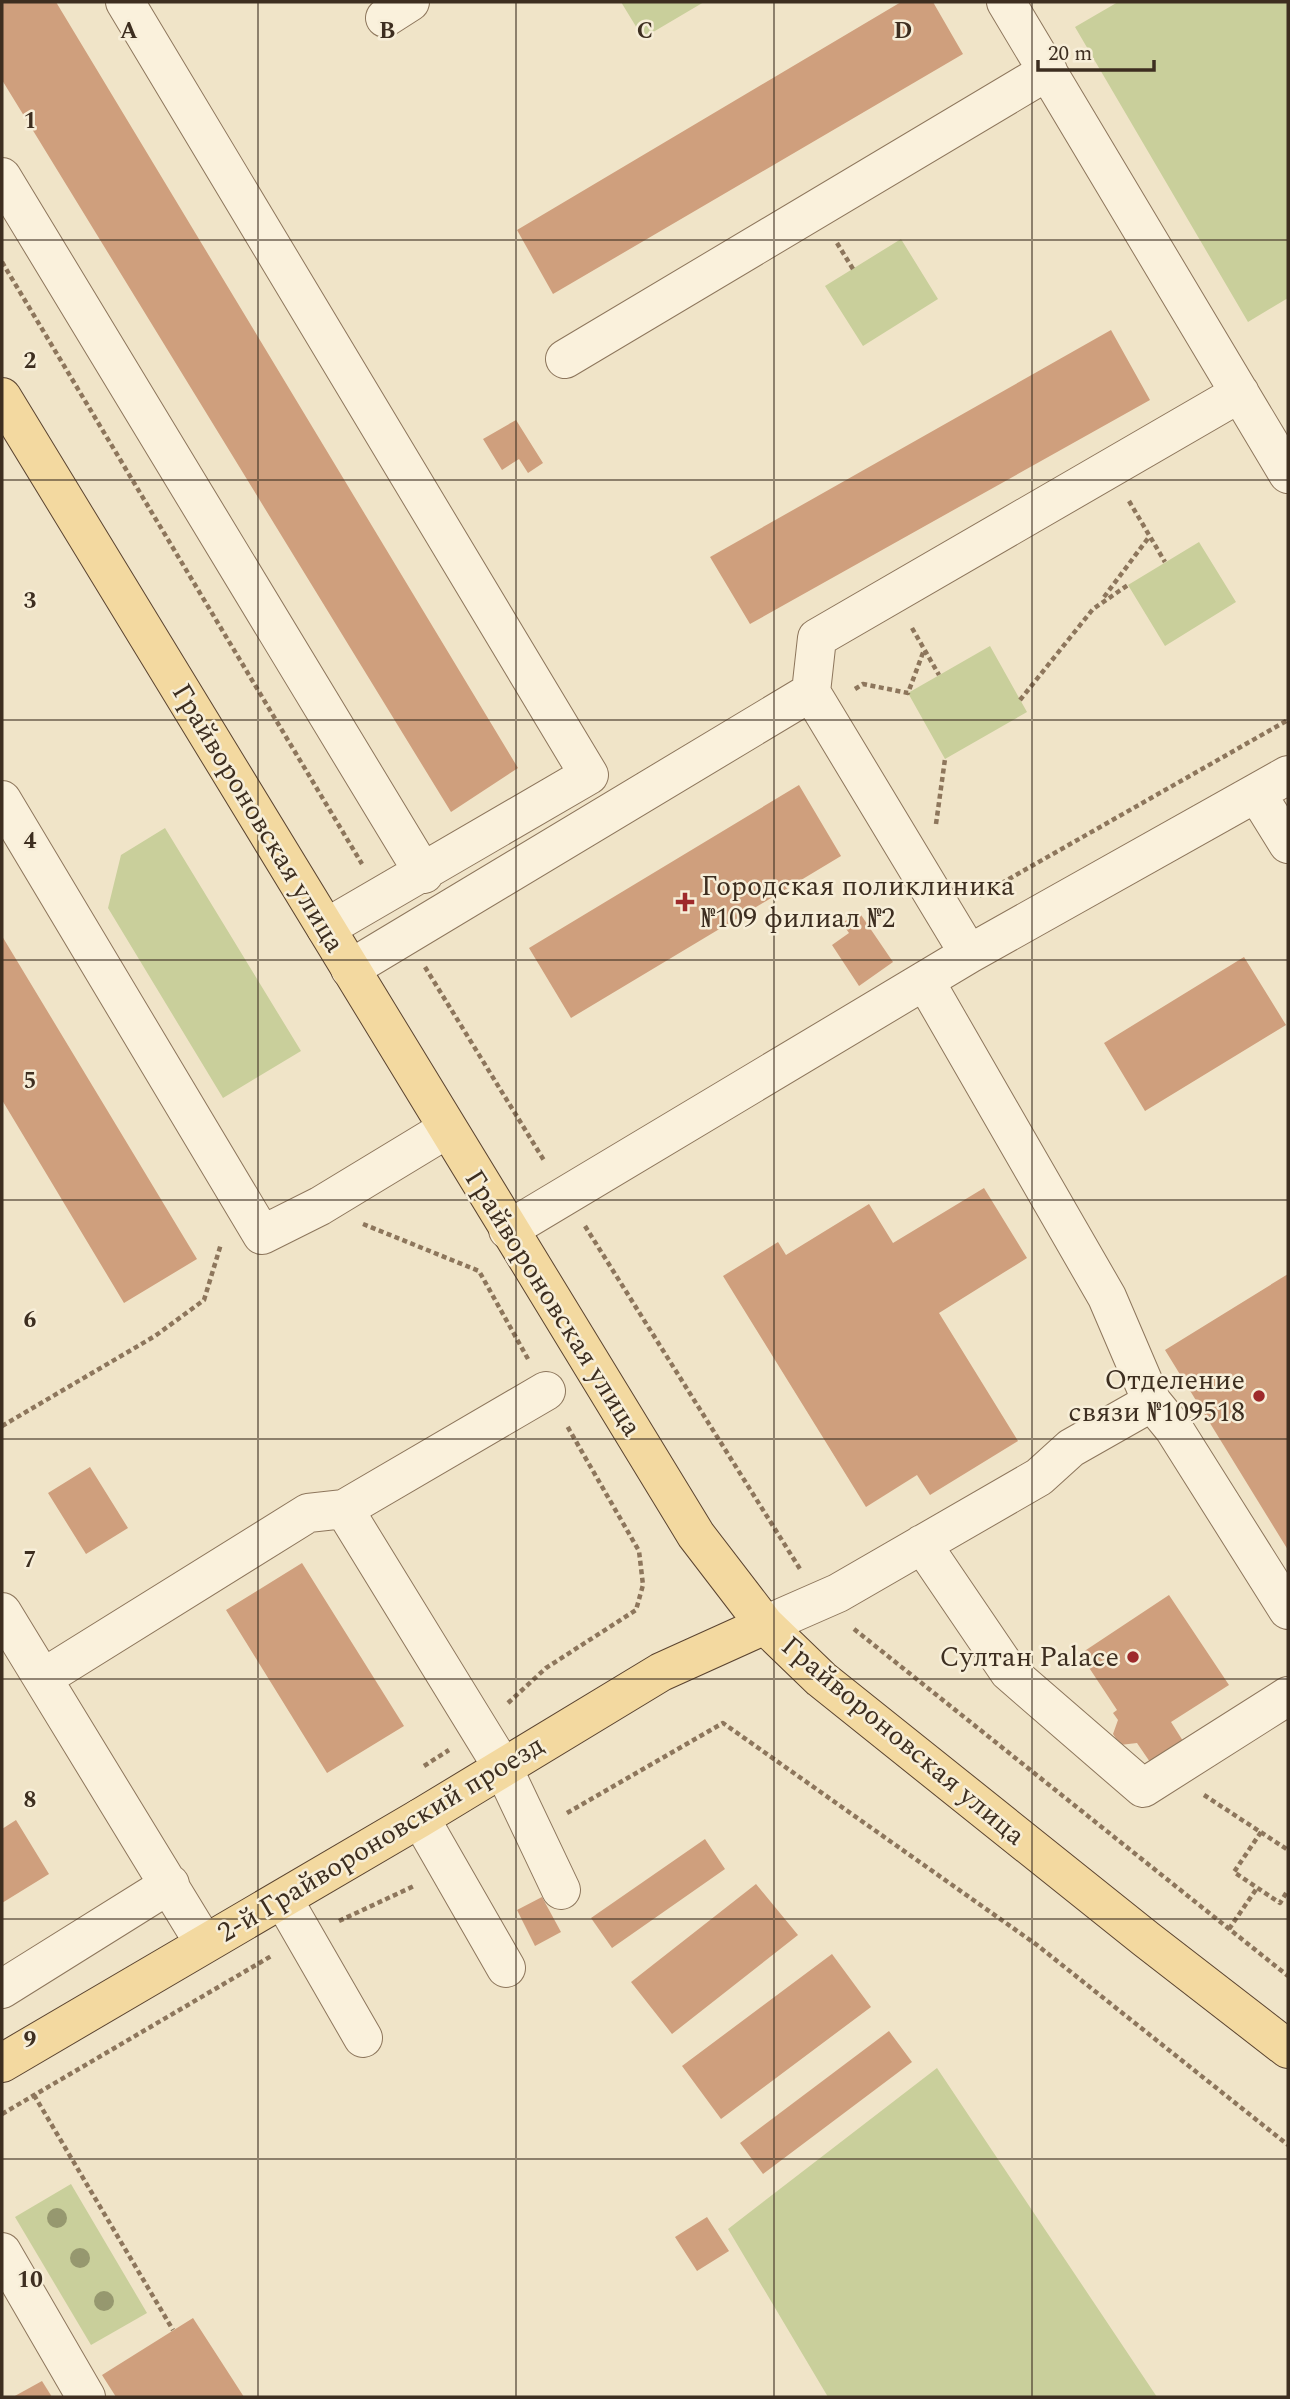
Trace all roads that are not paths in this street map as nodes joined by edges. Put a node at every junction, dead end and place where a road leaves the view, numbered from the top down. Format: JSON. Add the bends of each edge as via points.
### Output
{"nodes":[{"id":1,"x":125,"y":2,"type":"edge"},
{"id":2,"x":1006,"y":2,"type":"edge"},
{"id":3,"x":1048,"y":71,"type":"junction"},
{"id":4,"x":2,"y":177,"type":"edge"},
{"id":5,"x":565,"y":359,"type":"dead end"},
{"id":6,"x":1240,"y":393,"type":"junction"},
{"id":7,"x":2,"y":397,"type":"edge"},
{"id":8,"x":1288,"y":474,"type":"edge"},
{"id":9,"x":816,"y":700,"type":"junction"},
{"id":10,"x":1273,"y":784,"type":"edge"},
{"id":11,"x":2,"y":800,"type":"edge"},
{"id":12,"x":1288,"y":844,"type":"edge"},
{"id":13,"x":424,"y":874,"type":"junction"},
{"id":14,"x":326,"y":928,"type":"junction"},
{"id":15,"x":969,"y":954,"type":"junction"},
{"id":16,"x":350,"y":970,"type":"junction"},
{"id":17,"x":925,"y":981,"type":"junction"},
{"id":18,"x":447,"y":1129,"type":"junction"},
{"id":19,"x":508,"y":1230,"type":"junction"},
{"id":20,"x":546,"y":1391,"type":"road end"},
{"id":21,"x":1153,"y":1402,"type":"junction"},
{"id":22,"x":344,"y":1509,"type":"junction"},
{"id":23,"x":922,"y":1544,"type":"junction"},
{"id":24,"x":1288,"y":1610,"type":"edge"},
{"id":25,"x":2,"y":1612,"type":"edge"},
{"id":26,"x":765,"y":1625,"type":"junction"},
{"id":27,"x":43,"y":1678,"type":"junction"},
{"id":28,"x":1288,"y":1696,"type":"edge"},
{"id":29,"x":503,"y":1768,"type":"junction"},
{"id":30,"x":420,"y":1818,"type":"junction"},
{"id":31,"x":170,"y":1884,"type":"junction"},
{"id":32,"x":561,"y":1890,"type":"dead end"},
{"id":33,"x":283,"y":1899,"type":"junction"},
{"id":34,"x":204,"y":1943,"type":"junction"},
{"id":35,"x":506,"y":1968,"type":"dead end"},
{"id":36,"x":2,"y":1989,"type":"edge"},
{"id":37,"x":363,"y":2038,"type":"dead end"},
{"id":38,"x":1288,"y":2049,"type":"edge"},
{"id":39,"x":2,"y":2063,"type":"edge"},
{"id":40,"x":2,"y":2252,"type":"edge"},
{"id":41,"x":86,"y":2397,"type":"edge"}],
"edges":[{"from":1,"to":13,"type":"street","via":[[589,775]]},
{"from":2,"to":3,"type":"street"},
{"from":3,"to":5,"type":"street"},
{"from":3,"to":6,"type":"street"},
{"from":4,"to":13,"type":"street"},
{"from":6,"to":8,"type":"street"},
{"from":6,"to":9,"type":"street","via":[[817,638]]},
{"from":7,"to":14,"type":"main road","name":"Грайвороновская улица"},
{"from":9,"to":15,"type":"street"},
{"from":9,"to":16,"type":"street"},
{"from":10,"to":12,"type":"street"},
{"from":10,"to":15,"type":"street"},
{"from":11,"to":18,"type":"street","via":[[262,1235],[320,1206]]},
{"from":13,"to":14,"type":"street"},
{"from":14,"to":16,"type":"main road","name":"Грайвороновская улица"},
{"from":15,"to":17,"type":"street"},
{"from":16,"to":18,"type":"main road","name":"Грайвороновская улица"},
{"from":17,"to":19,"type":"street"},
{"from":17,"to":21,"type":"street","via":[[1107,1297]]},
{"from":18,"to":19,"type":"main road","name":"Грайвороновская улица"},
{"from":19,"to":26,"type":"main road","name":"Грайвороновская улица","via":[[696,1535]]},
{"from":20,"to":22,"type":"street"},
{"from":21,"to":23,"type":"street","via":[[1071,1448],[1039,1476]]},
{"from":21,"to":24,"type":"street"},
{"from":22,"to":27,"type":"street","via":[[308,1513]]},
{"from":22,"to":29,"type":"street"},
{"from":23,"to":26,"type":"street","via":[[838,1593]]},
{"from":23,"to":28,"type":"street","via":[[1009,1672],[1143,1788]]},
{"from":25,"to":27,"type":"street"},
{"from":26,"to":29,"type":"main road","name":"2-й Грайвороновский проезд","via":[[661,1672]]},
{"from":26,"to":38,"type":"main road","name":"Грайвороновская улица","via":[[830,1686]]},
{"from":27,"to":31,"type":"street"},
{"from":29,"to":30,"type":"main road","name":"2-й Грайвороновский проезд"},
{"from":29,"to":32,"type":"street"},
{"from":30,"to":33,"type":"main road","name":"2-й Грайвороновский проезд"},
{"from":30,"to":35,"type":"street"},
{"from":31,"to":34,"type":"street"},
{"from":31,"to":36,"type":"street"},
{"from":33,"to":34,"type":"main road","name":"2-й Грайвороновский проезд"},
{"from":33,"to":37,"type":"street"},
{"from":34,"to":39,"type":"main road","name":"2-й Грайвороновский проезд"},
{"from":40,"to":41,"type":"street"}]}
